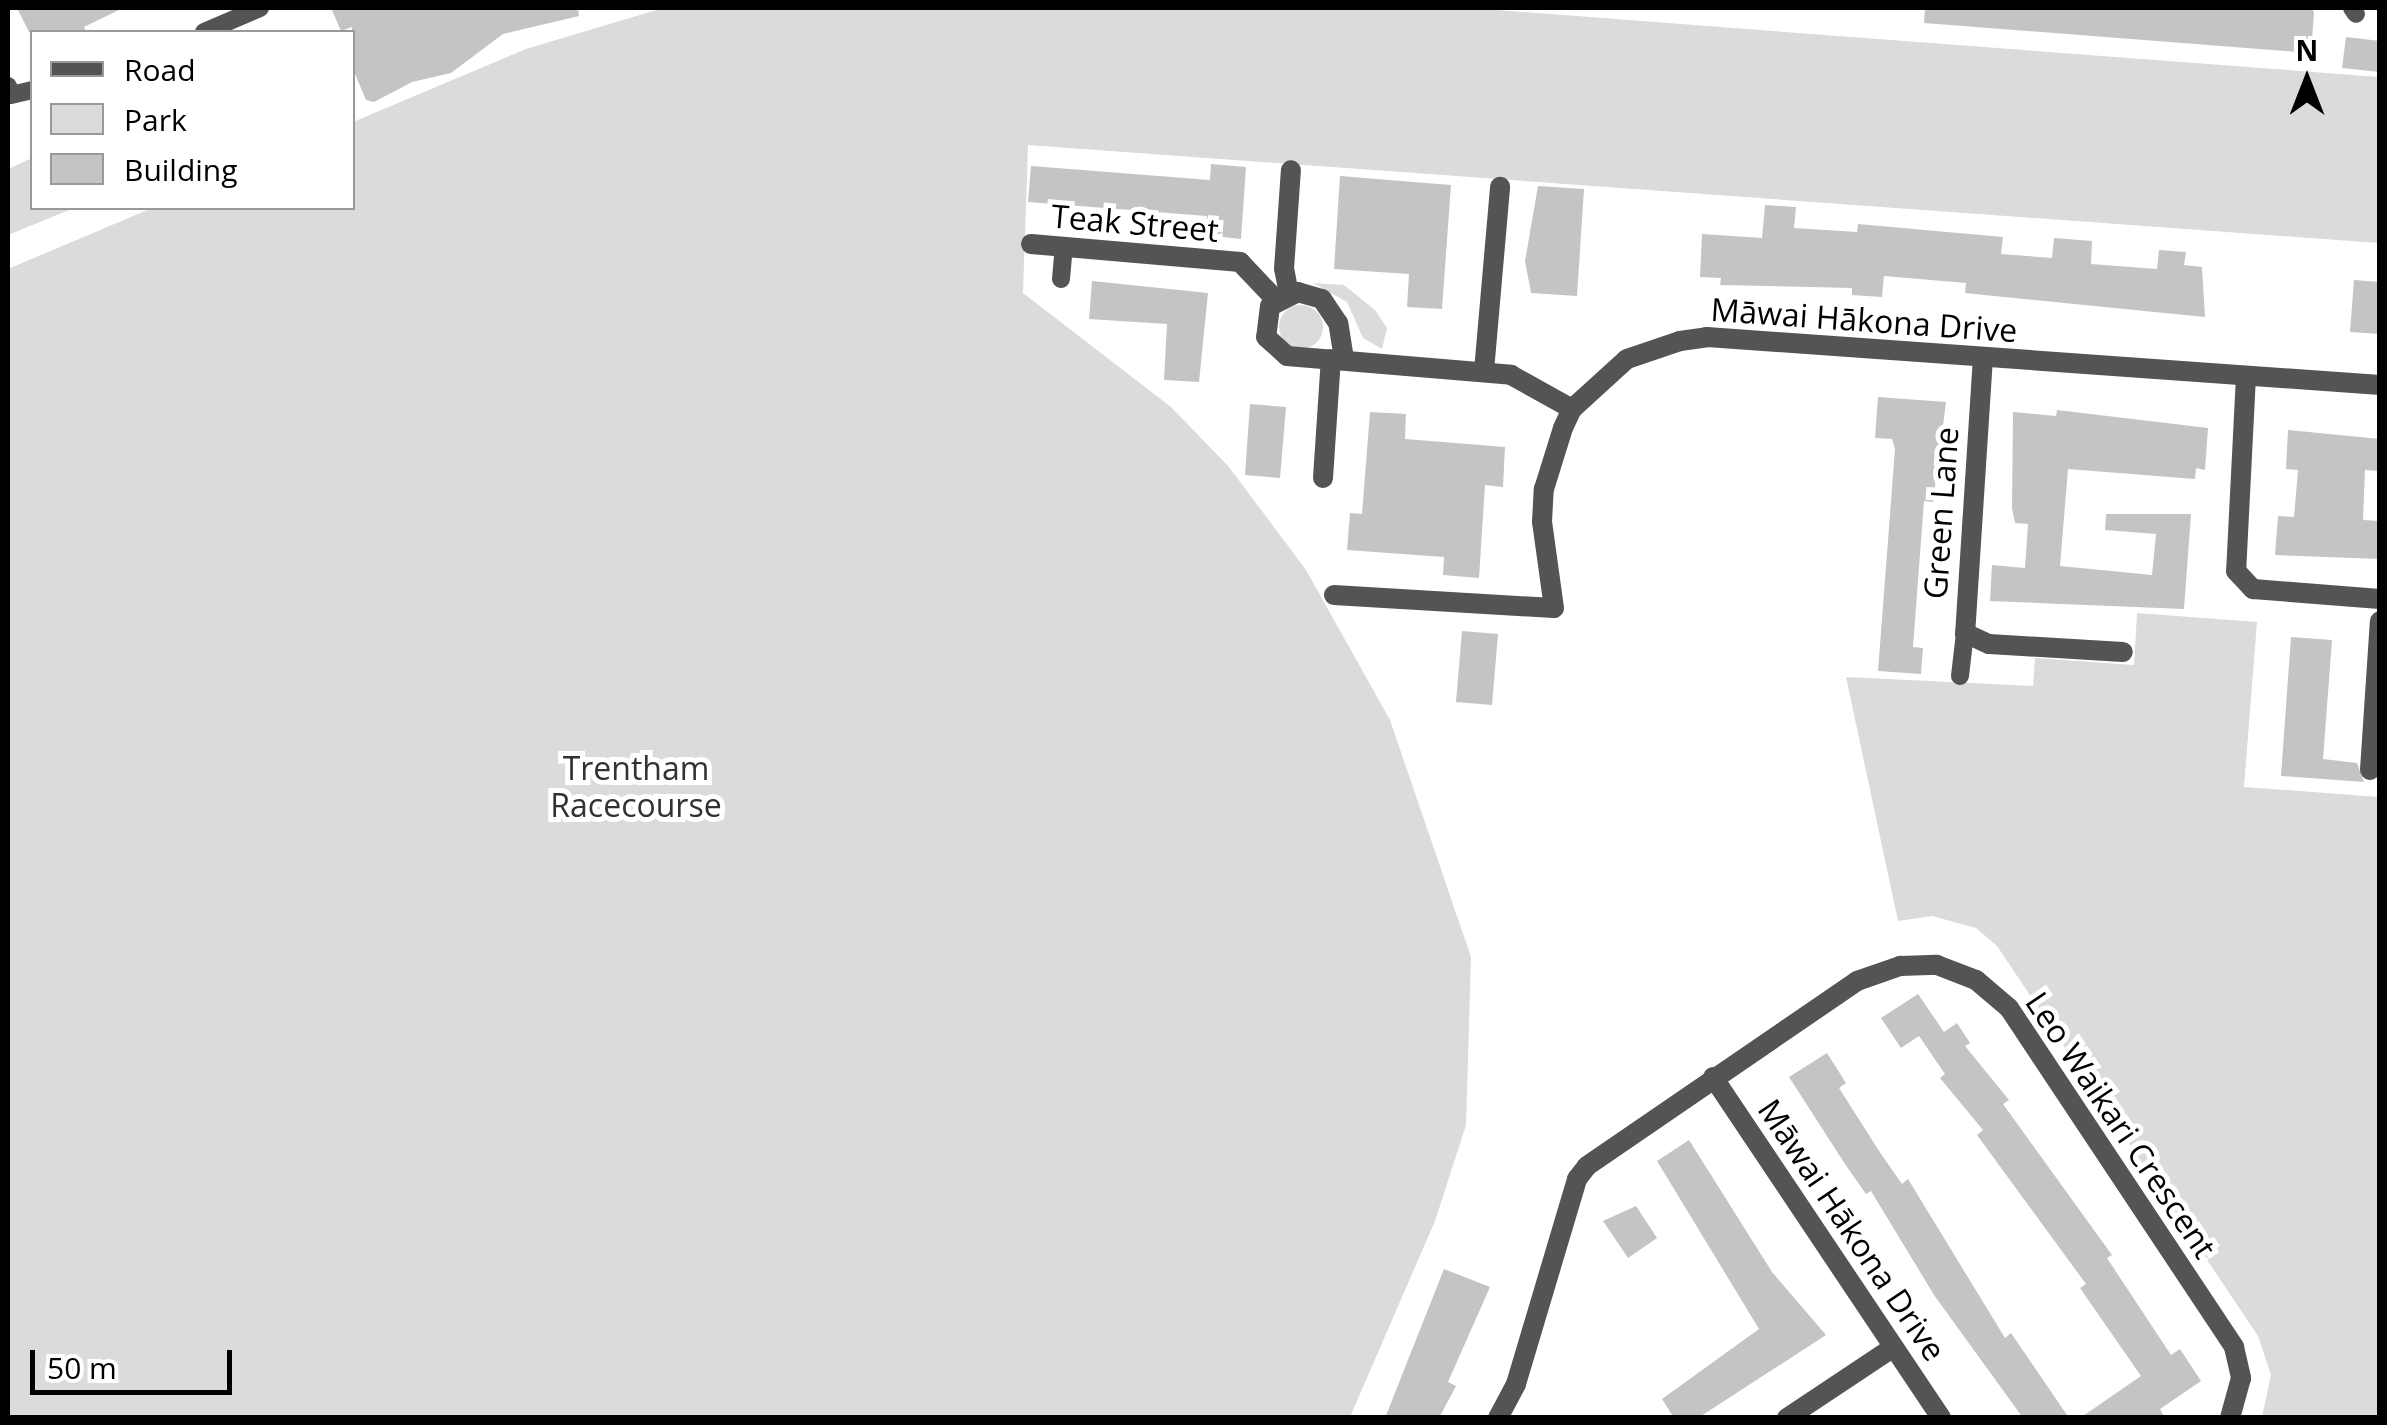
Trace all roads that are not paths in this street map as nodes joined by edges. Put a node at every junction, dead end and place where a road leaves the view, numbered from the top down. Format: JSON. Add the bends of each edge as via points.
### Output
{"nodes":[{"id":1,"x":260,"y":8,"type":"edge"},
{"id":2,"x":209,"y":30,"type":"edge"},
{"id":3,"x":1291,"y":170,"type":"dead end"},
{"id":4,"x":1500,"y":187,"type":"dead end"},
{"id":5,"x":1031,"y":244,"type":"dead end"},
{"id":6,"x":1064,"y":247,"type":"junction"},
{"id":7,"x":1061,"y":279,"type":"dead end"},
{"id":8,"x":1283,"y":297,"type":"junction"},
{"id":9,"x":1984,"y":356,"type":"junction"},
{"id":10,"x":1337,"y":359,"type":"junction"},
{"id":11,"x":1484,"y":370,"type":"junction"},
{"id":12,"x":2246,"y":376,"type":"junction"},
{"id":13,"x":2380,"y":385,"type":"edge"},
{"id":14,"x":1572,"y":410,"type":"junction"},
{"id":15,"x":1323,"y":478,"type":"dead end"},
{"id":16,"x":1334,"y":595,"type":"dead end"},
{"id":17,"x":2380,"y":599,"type":"edge"},
{"id":18,"x":2380,"y":620,"type":"edge"},
{"id":19,"x":1965,"y":633,"type":"junction"},
{"id":20,"x":2123,"y":652,"type":"dead end"},
{"id":21,"x":1960,"y":676,"type":"dead end"},
{"id":22,"x":2370,"y":770,"type":"dead end"},
{"id":23,"x":1713,"y":1077,"type":"junction"},
{"id":24,"x":1894,"y":1346,"type":"junction"},
{"id":25,"x":1498,"y":1418,"type":"edge"},
{"id":26,"x":1788,"y":1418,"type":"edge"},
{"id":27,"x":1942,"y":1418,"type":"edge"},
{"id":28,"x":2230,"y":1418,"type":"edge"}],
"edges":[{"from":1,"to":2,"type":"lane"},
{"from":3,"to":8,"type":"street"},
{"from":4,"to":11,"type":"street"},
{"from":5,"to":6,"type":"street","name":"Teak Street"},
{"from":6,"to":7,"type":"lane"},
{"from":6,"to":8,"type":"street","name":"Teak Street","via":[[1240,262]]},
{"from":8,"to":10,"type":"street","name":"Teak Street","via":[[1310,294],[1333,312]]},
{"from":8,"to":10,"type":"street","via":[[1264,321],[1271,344],[1287,356]]},
{"from":9,"to":12,"type":"street","name":"Māwai Hākona Drive"},
{"from":9,"to":14,"type":"street","name":"Māwai Hākona Drive","via":[[1707,337],[1627,359]]},
{"from":9,"to":19,"type":"street","name":"Green Lane"},
{"from":10,"to":11,"type":"street"},
{"from":10,"to":15,"type":"street","name":"Teak Street"},
{"from":11,"to":14,"type":"street","via":[[1511,375]]},
{"from":12,"to":13,"type":"street","name":"Māwai Hākona Drive"},
{"from":12,"to":17,"type":"street","via":[[2236,571],[2254,590]]},
{"from":14,"to":16,"type":"street","name":"Māwai Hākona Drive","via":[[1544,488],[1554,608]]},
{"from":18,"to":22,"type":"street"},
{"from":19,"to":20,"type":"street","name":"Green Lane","via":[[1989,644]]},
{"from":19,"to":21,"type":"lane"},
{"from":23,"to":24,"type":"street","name":"Māwai Hākona Drive"},
{"from":23,"to":25,"type":"street","name":"Leo Waikari Crescent","via":[[1606,1148],[1577,1179],[1552,1281]]},
{"from":23,"to":28,"type":"street","name":"Leo Waikari Crescent","via":[[1857,981],[1900,966],[1937,966],[1976,980],[2010,1008],[2234,1346],[2241,1378]]},
{"from":24,"to":26,"type":"street"},
{"from":24,"to":27,"type":"street","name":"Māwai Hākona Drive"}]}
